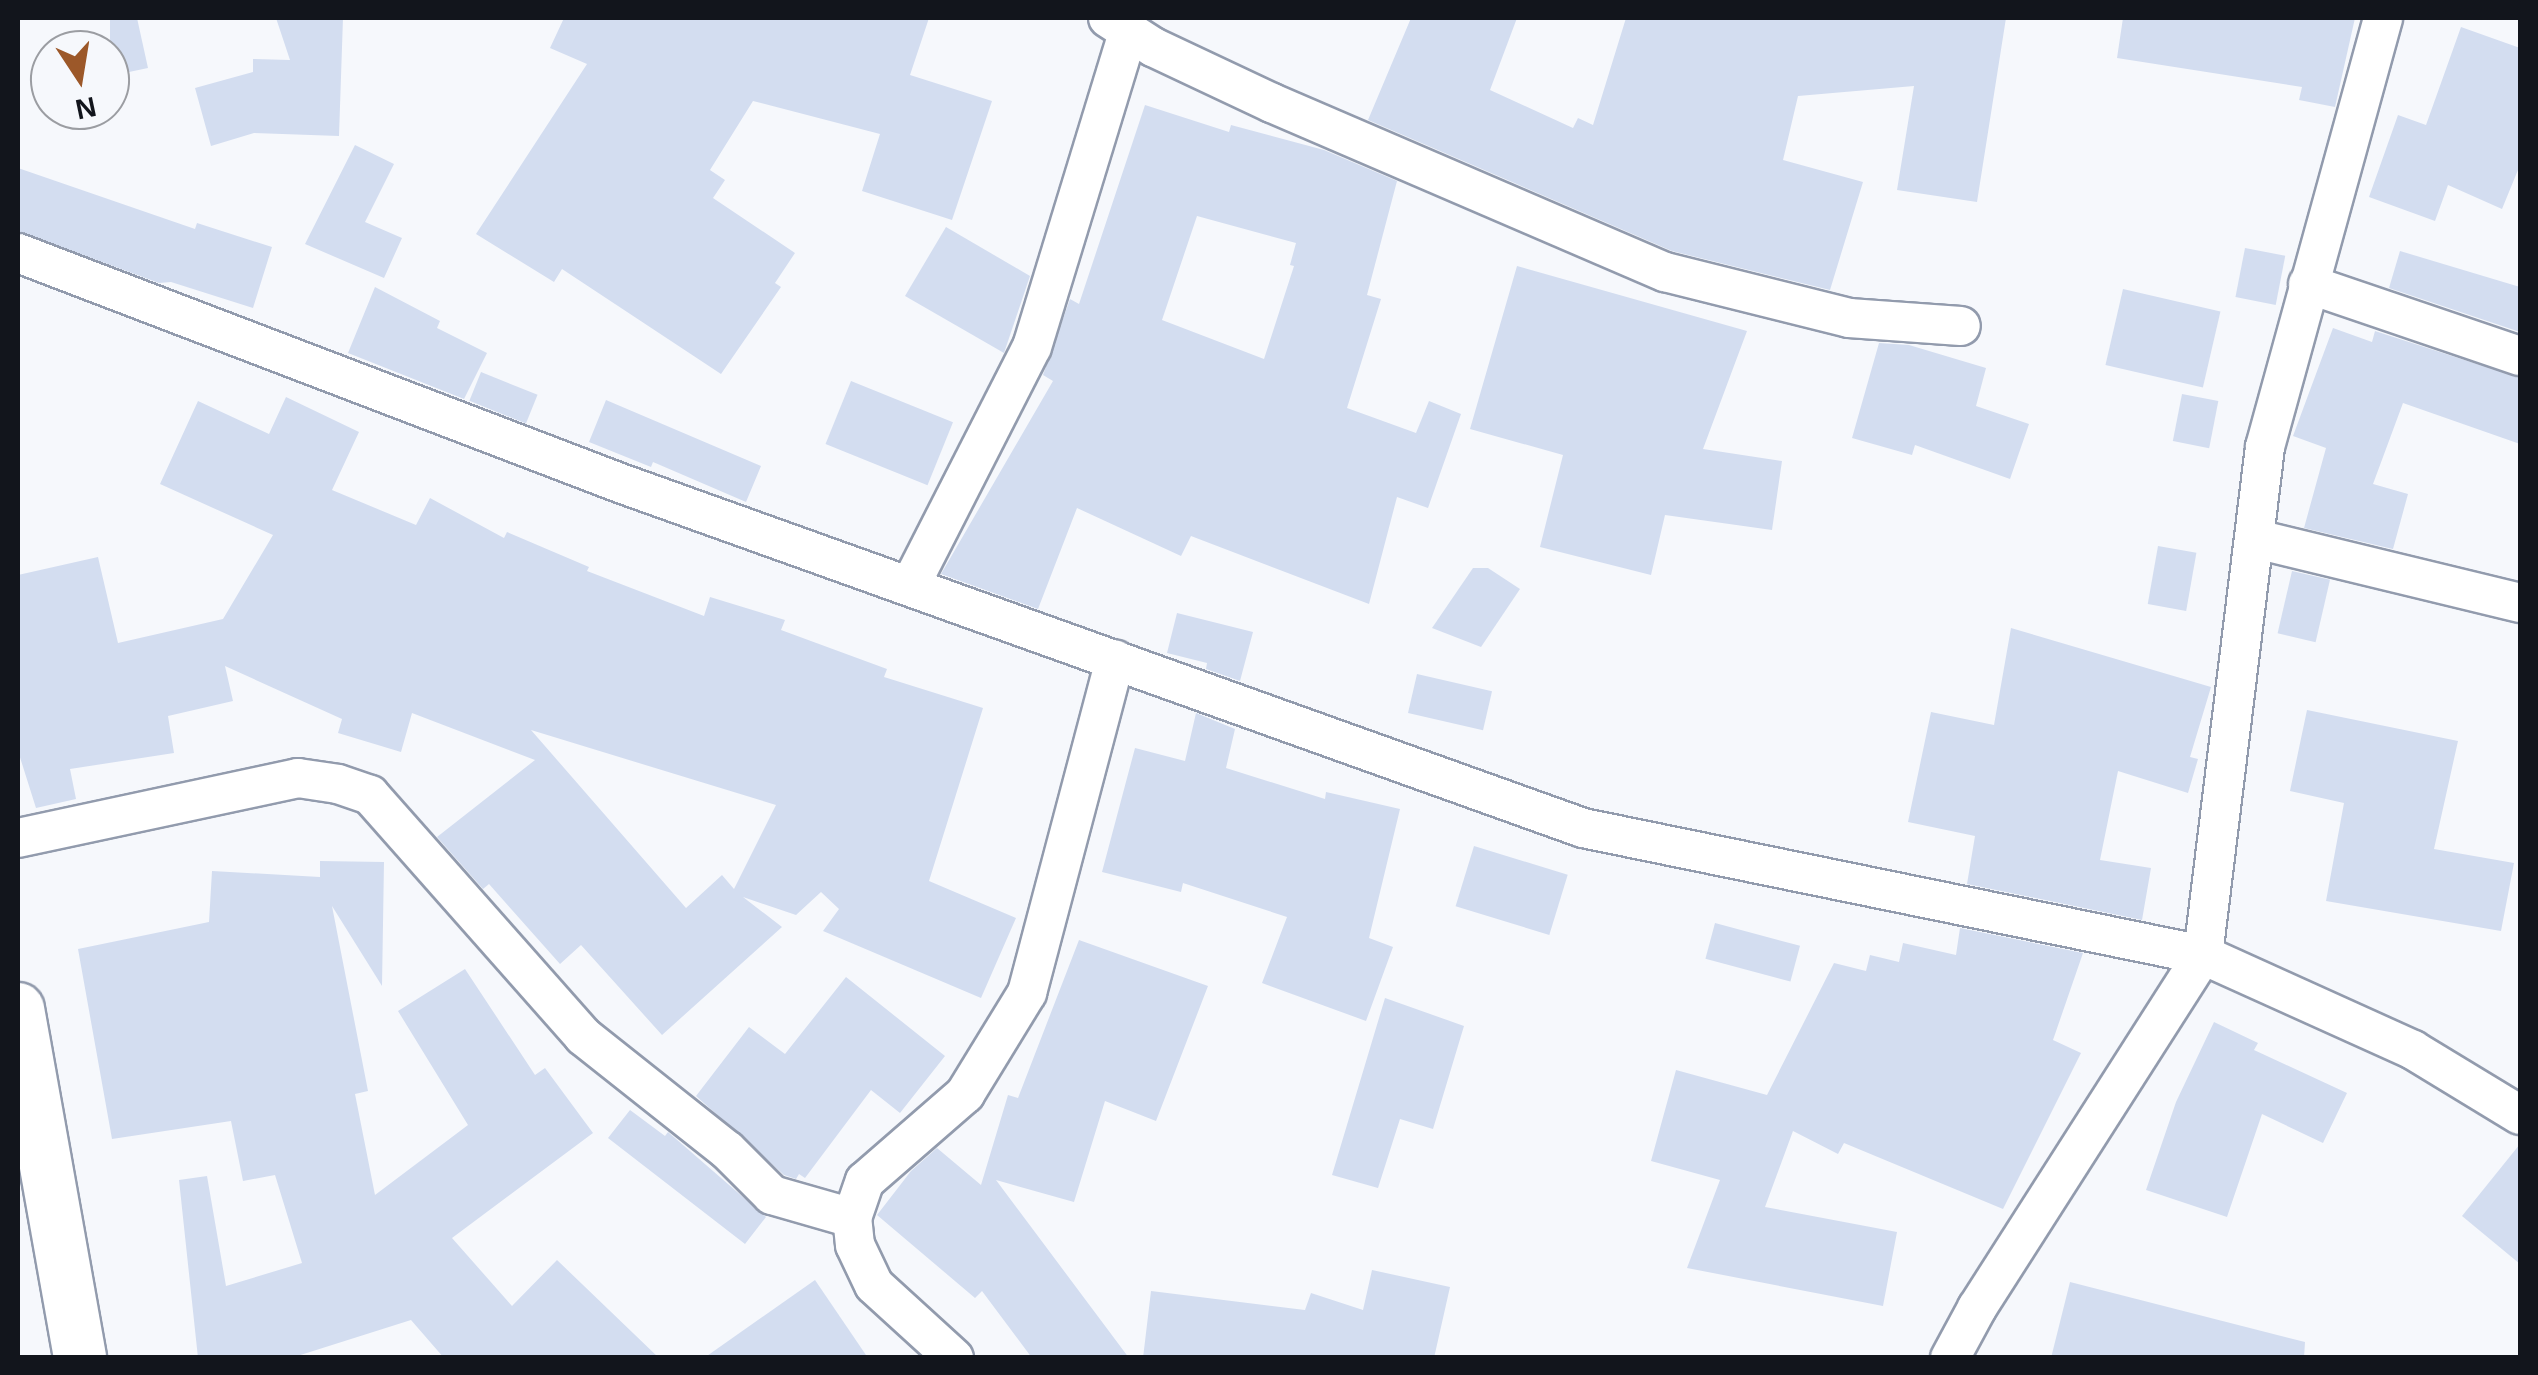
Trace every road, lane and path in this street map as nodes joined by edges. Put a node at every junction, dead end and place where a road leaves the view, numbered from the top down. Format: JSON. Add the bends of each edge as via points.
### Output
{"nodes":[{"id":1,"x":2382,"y":18,"type":"edge"},
{"id":2,"x":1118,"y":25,"type":"edge"},
{"id":3,"x":18,"y":252,"type":"edge"},
{"id":4,"x":2308,"y":284,"type":"junction"},
{"id":5,"x":1961,"y":326,"type":"dead end"},
{"id":6,"x":2520,"y":356,"type":"edge"},
{"id":7,"x":2256,"y":540,"type":"junction"},
{"id":8,"x":910,"y":586,"type":"junction"},
{"id":9,"x":2520,"y":604,"type":"edge"},
{"id":10,"x":1115,"y":659,"type":"junction"},
{"id":11,"x":18,"y":838,"type":"edge"},
{"id":12,"x":2203,"y":955,"type":"junction"},
{"id":13,"x":18,"y":1008,"type":"edge"},
{"id":14,"x":2520,"y":1115,"type":"edge"},
{"id":15,"x":865,"y":1181,"type":"junction"},
{"id":16,"x":772,"y":1194,"type":"junction"},
{"id":17,"x":852,"y":1218,"type":"junction"},
{"id":18,"x":80,"y":1358,"type":"edge"},
{"id":19,"x":954,"y":1358,"type":"edge"},
{"id":20,"x":1950,"y":1358,"type":"edge"}],
"edges":[{"from":1,"to":4,"type":"street"},
{"from":2,"to":5,"type":"street","via":[[1272,102],[1665,272],[1849,318]]},
{"from":2,"to":8,"type":"street","via":[[1032,347]]},
{"from":3,"to":8,"type":"street","via":[[620,483]]},
{"from":4,"to":6,"type":"street"},
{"from":4,"to":7,"type":"street","via":[[2264,446]]},
{"from":7,"to":9,"type":"street"},
{"from":7,"to":12,"type":"street"},
{"from":8,"to":10,"type":"street"},
{"from":10,"to":12,"type":"street","via":[[1583,828]]},
{"from":10,"to":15,"type":"street","via":[[1027,994],[964,1094]]},
{"from":11,"to":16,"type":"street","via":[[298,778],[370,795],[583,1036]]},
{"from":12,"to":14,"type":"street","via":[[2413,1050]]},
{"from":12,"to":20,"type":"street"},
{"from":13,"to":18,"type":"street"},
{"from":15,"to":16,"type":"street"},
{"from":15,"to":17,"type":"street"},
{"from":16,"to":17,"type":"street"},
{"from":17,"to":19,"type":"street","via":[[855,1245],[874,1285]]}]}
